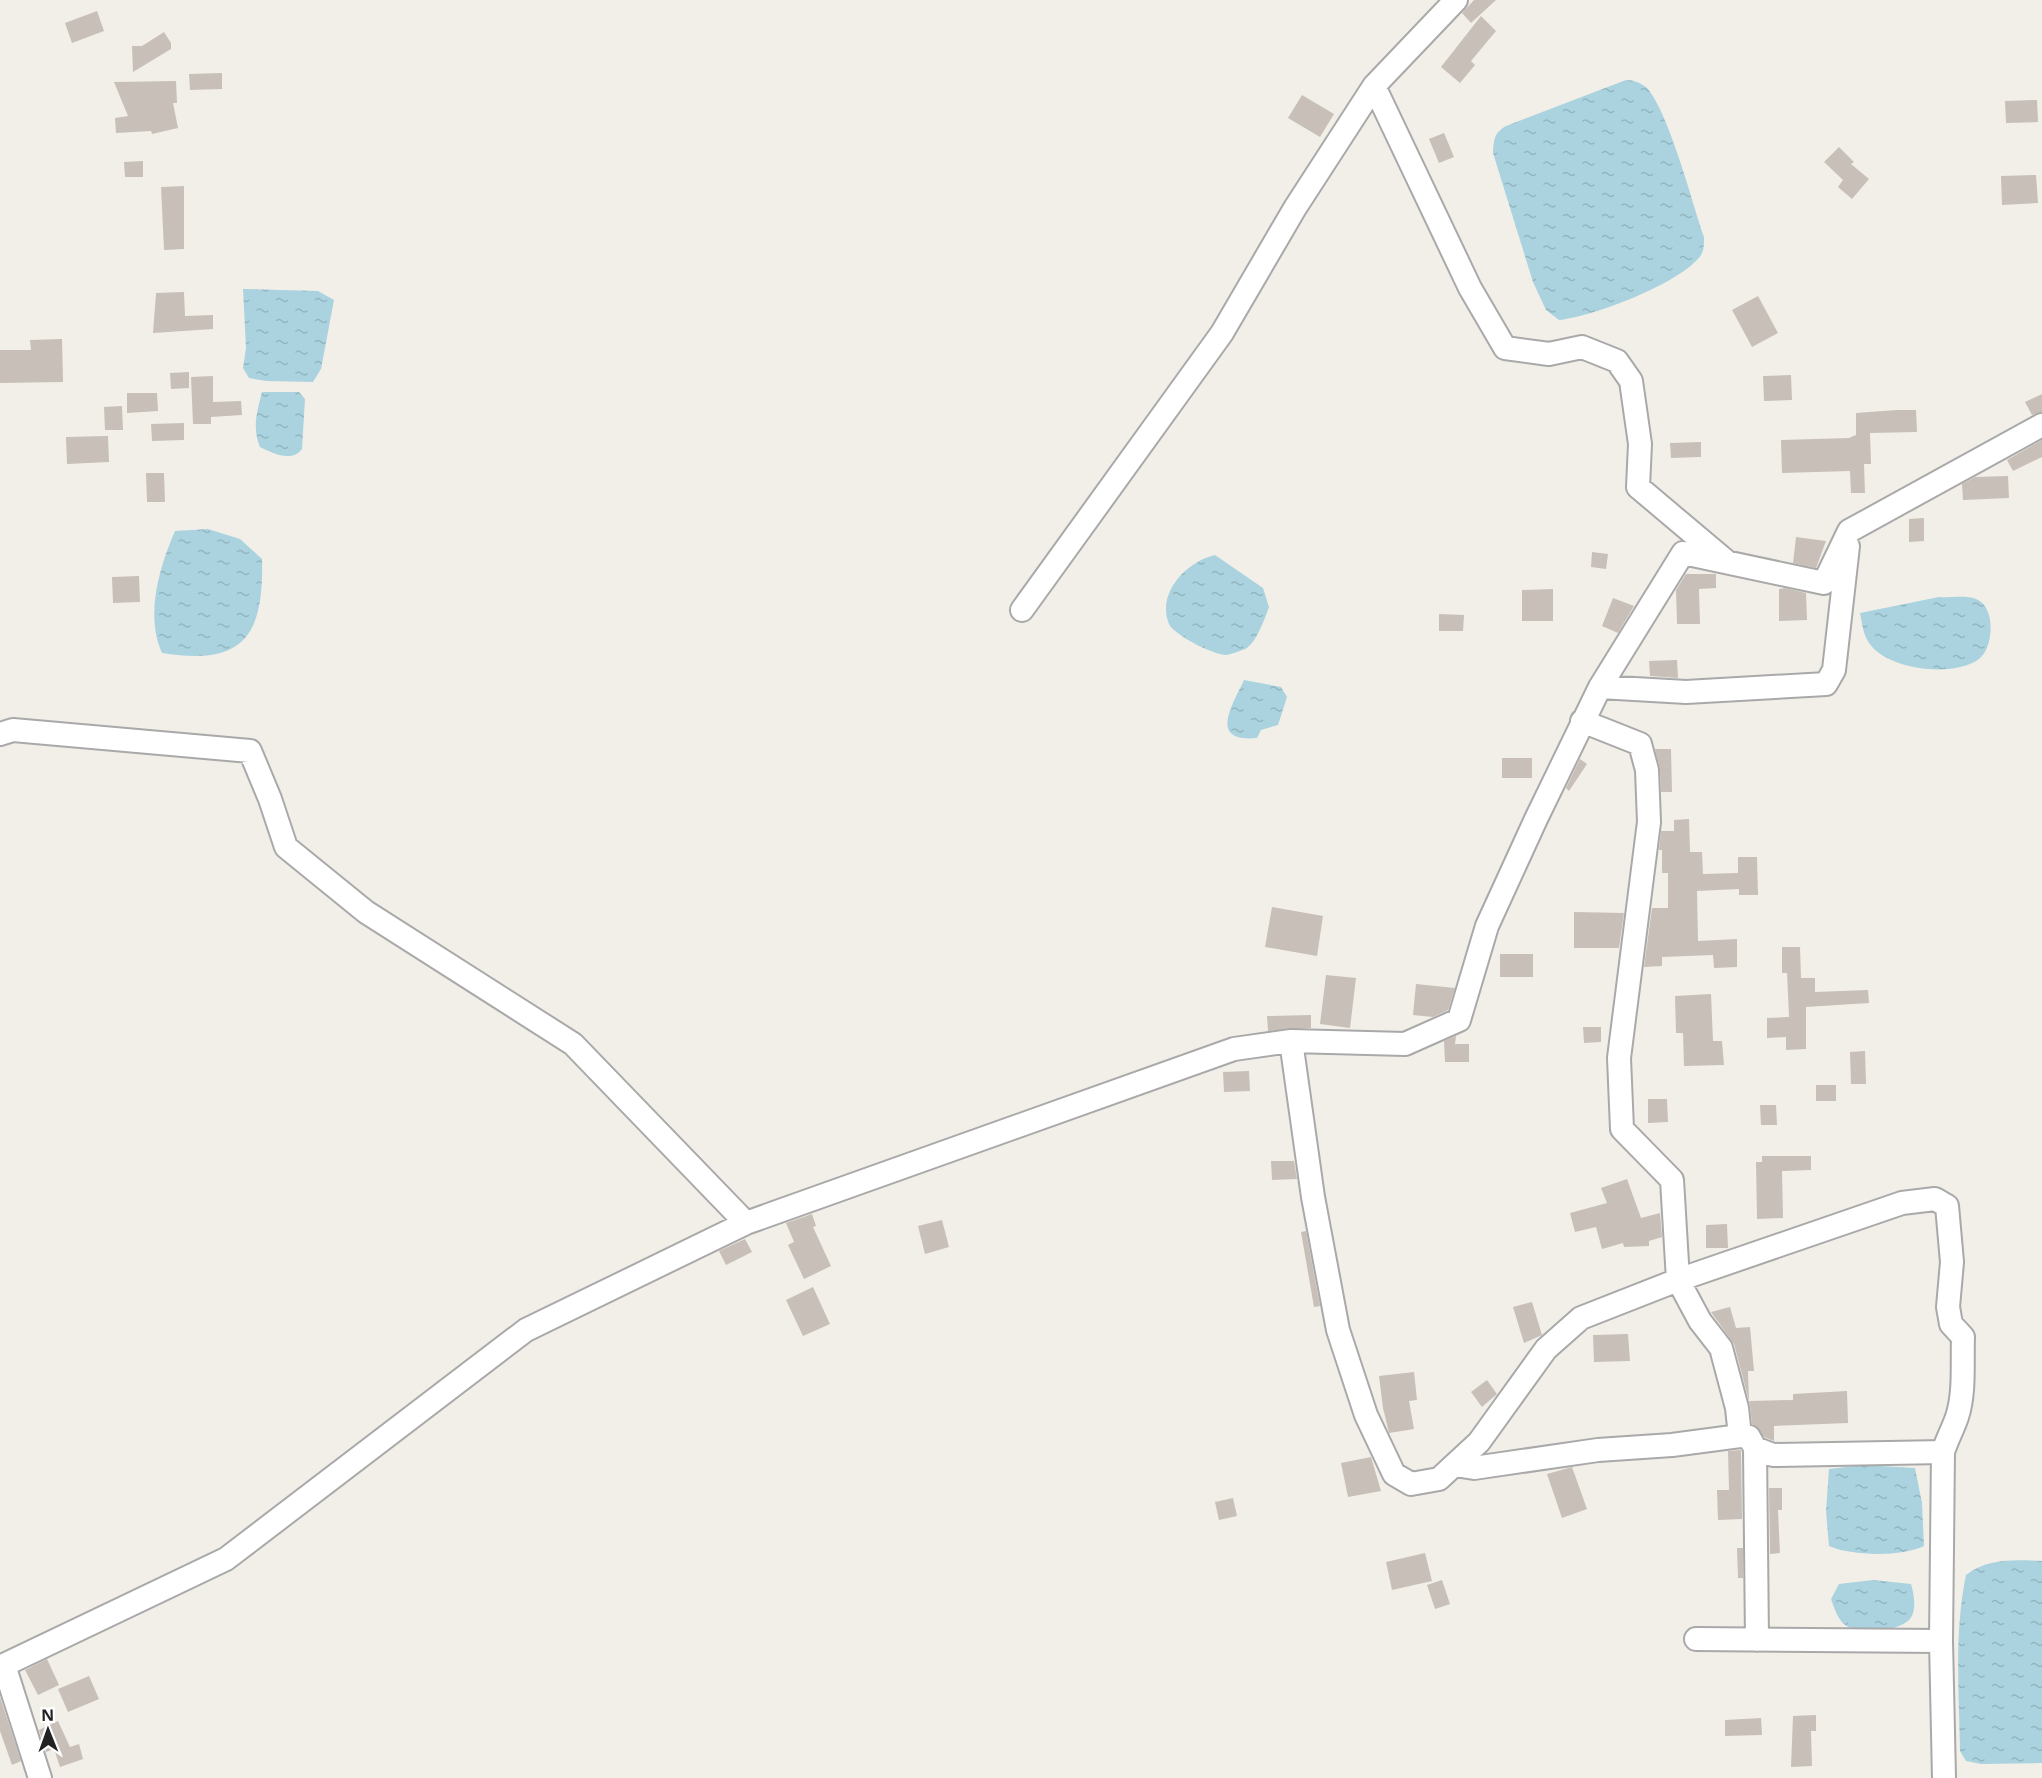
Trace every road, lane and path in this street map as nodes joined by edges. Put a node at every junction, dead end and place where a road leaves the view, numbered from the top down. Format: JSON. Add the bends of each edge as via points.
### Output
{"nodes":[{"id":1,"x":1456,"y":0,"type":"edge"},
{"id":2,"x":1374,"y":86,"type":"junction"},
{"id":3,"x":2042,"y":425,"type":"edge"},
{"id":4,"x":1849,"y":531,"type":"junction"},
{"id":5,"x":1729,"y":563,"type":"junction"},
{"id":6,"x":1022,"y":610,"type":"dead end"},
{"id":7,"x":1600,"y":687,"type":"junction"},
{"id":8,"x":1582,"y":721,"type":"junction"},
{"id":9,"x":0,"y":734,"type":"edge"},
{"id":10,"x":1291,"y":1041,"type":"junction"},
{"id":11,"x":746,"y":1223,"type":"junction"},
{"id":12,"x":1678,"y":1280,"type":"junction"},
{"id":13,"x":1748,"y":1442,"type":"junction"},
{"id":14,"x":1944,"y":1452,"type":"junction"},
{"id":15,"x":1455,"y":1465,"type":"junction"},
{"id":16,"x":1696,"y":1639,"type":"dead end"},
{"id":17,"x":1757,"y":1640,"type":"junction"},
{"id":18,"x":1941,"y":1641,"type":"junction"},
{"id":19,"x":2,"y":1666,"type":"edge"},
{"id":20,"x":40,"y":1778,"type":"edge"},
{"id":21,"x":1944,"y":1778,"type":"edge"}],
"edges":[{"from":1,"to":2,"type":"street"},
{"from":2,"to":5,"type":"street","via":[[1470,288],[1505,348],[1549,354],[1582,347],[1617,361],[1631,381],[1640,444],[1638,487]]},
{"from":2,"to":6,"type":"street","via":[[1295,208],[1222,333]]},
{"from":3,"to":4,"type":"street"},
{"from":4,"to":5,"type":"street","via":[[1824,584]]},
{"from":4,"to":7,"type":"street","via":[[1834,670],[1826,684],[1686,692]]},
{"from":5,"to":7,"type":"street","via":[[1683,553]]},
{"from":7,"to":8,"type":"street"},
{"from":8,"to":10,"type":"street","via":[[1487,926],[1460,1020],[1406,1044]]},
{"from":8,"to":12,"type":"street","via":[[1640,744],[1647,770],[1649,822],[1619,1058],[1622,1129],[1672,1180]]},
{"from":9,"to":11,"type":"street","via":[[13,730],[250,751],[286,847],[366,912],[573,1044]]},
{"from":10,"to":11,"type":"street","via":[[1234,1049]]},
{"from":10,"to":15,"type":"street","via":[[1313,1197],[1338,1330],[1366,1415],[1394,1474],[1411,1484],[1439,1479]]},
{"from":11,"to":19,"type":"street","via":[[526,1330],[226,1560]]},
{"from":12,"to":13,"type":"street","via":[[1700,1321],[1721,1348]]},
{"from":12,"to":14,"type":"street","via":[[1902,1203],[1935,1199],[1947,1206],[1952,1262],[1948,1307],[1951,1324],[1963,1337],[1961,1397]]},
{"from":12,"to":15,"type":"street","via":[[1581,1318],[1545,1349],[1479,1442]]},
{"from":13,"to":14,"type":"street","via":[[1773,1455]]},
{"from":13,"to":15,"type":"street","via":[[1598,1450],[1483,1467]]},
{"from":13,"to":17,"type":"street"},
{"from":14,"to":18,"type":"street"},
{"from":16,"to":17,"type":"street"},
{"from":17,"to":18,"type":"street"},
{"from":18,"to":21,"type":"street"},
{"from":19,"to":20,"type":"street"}]}
